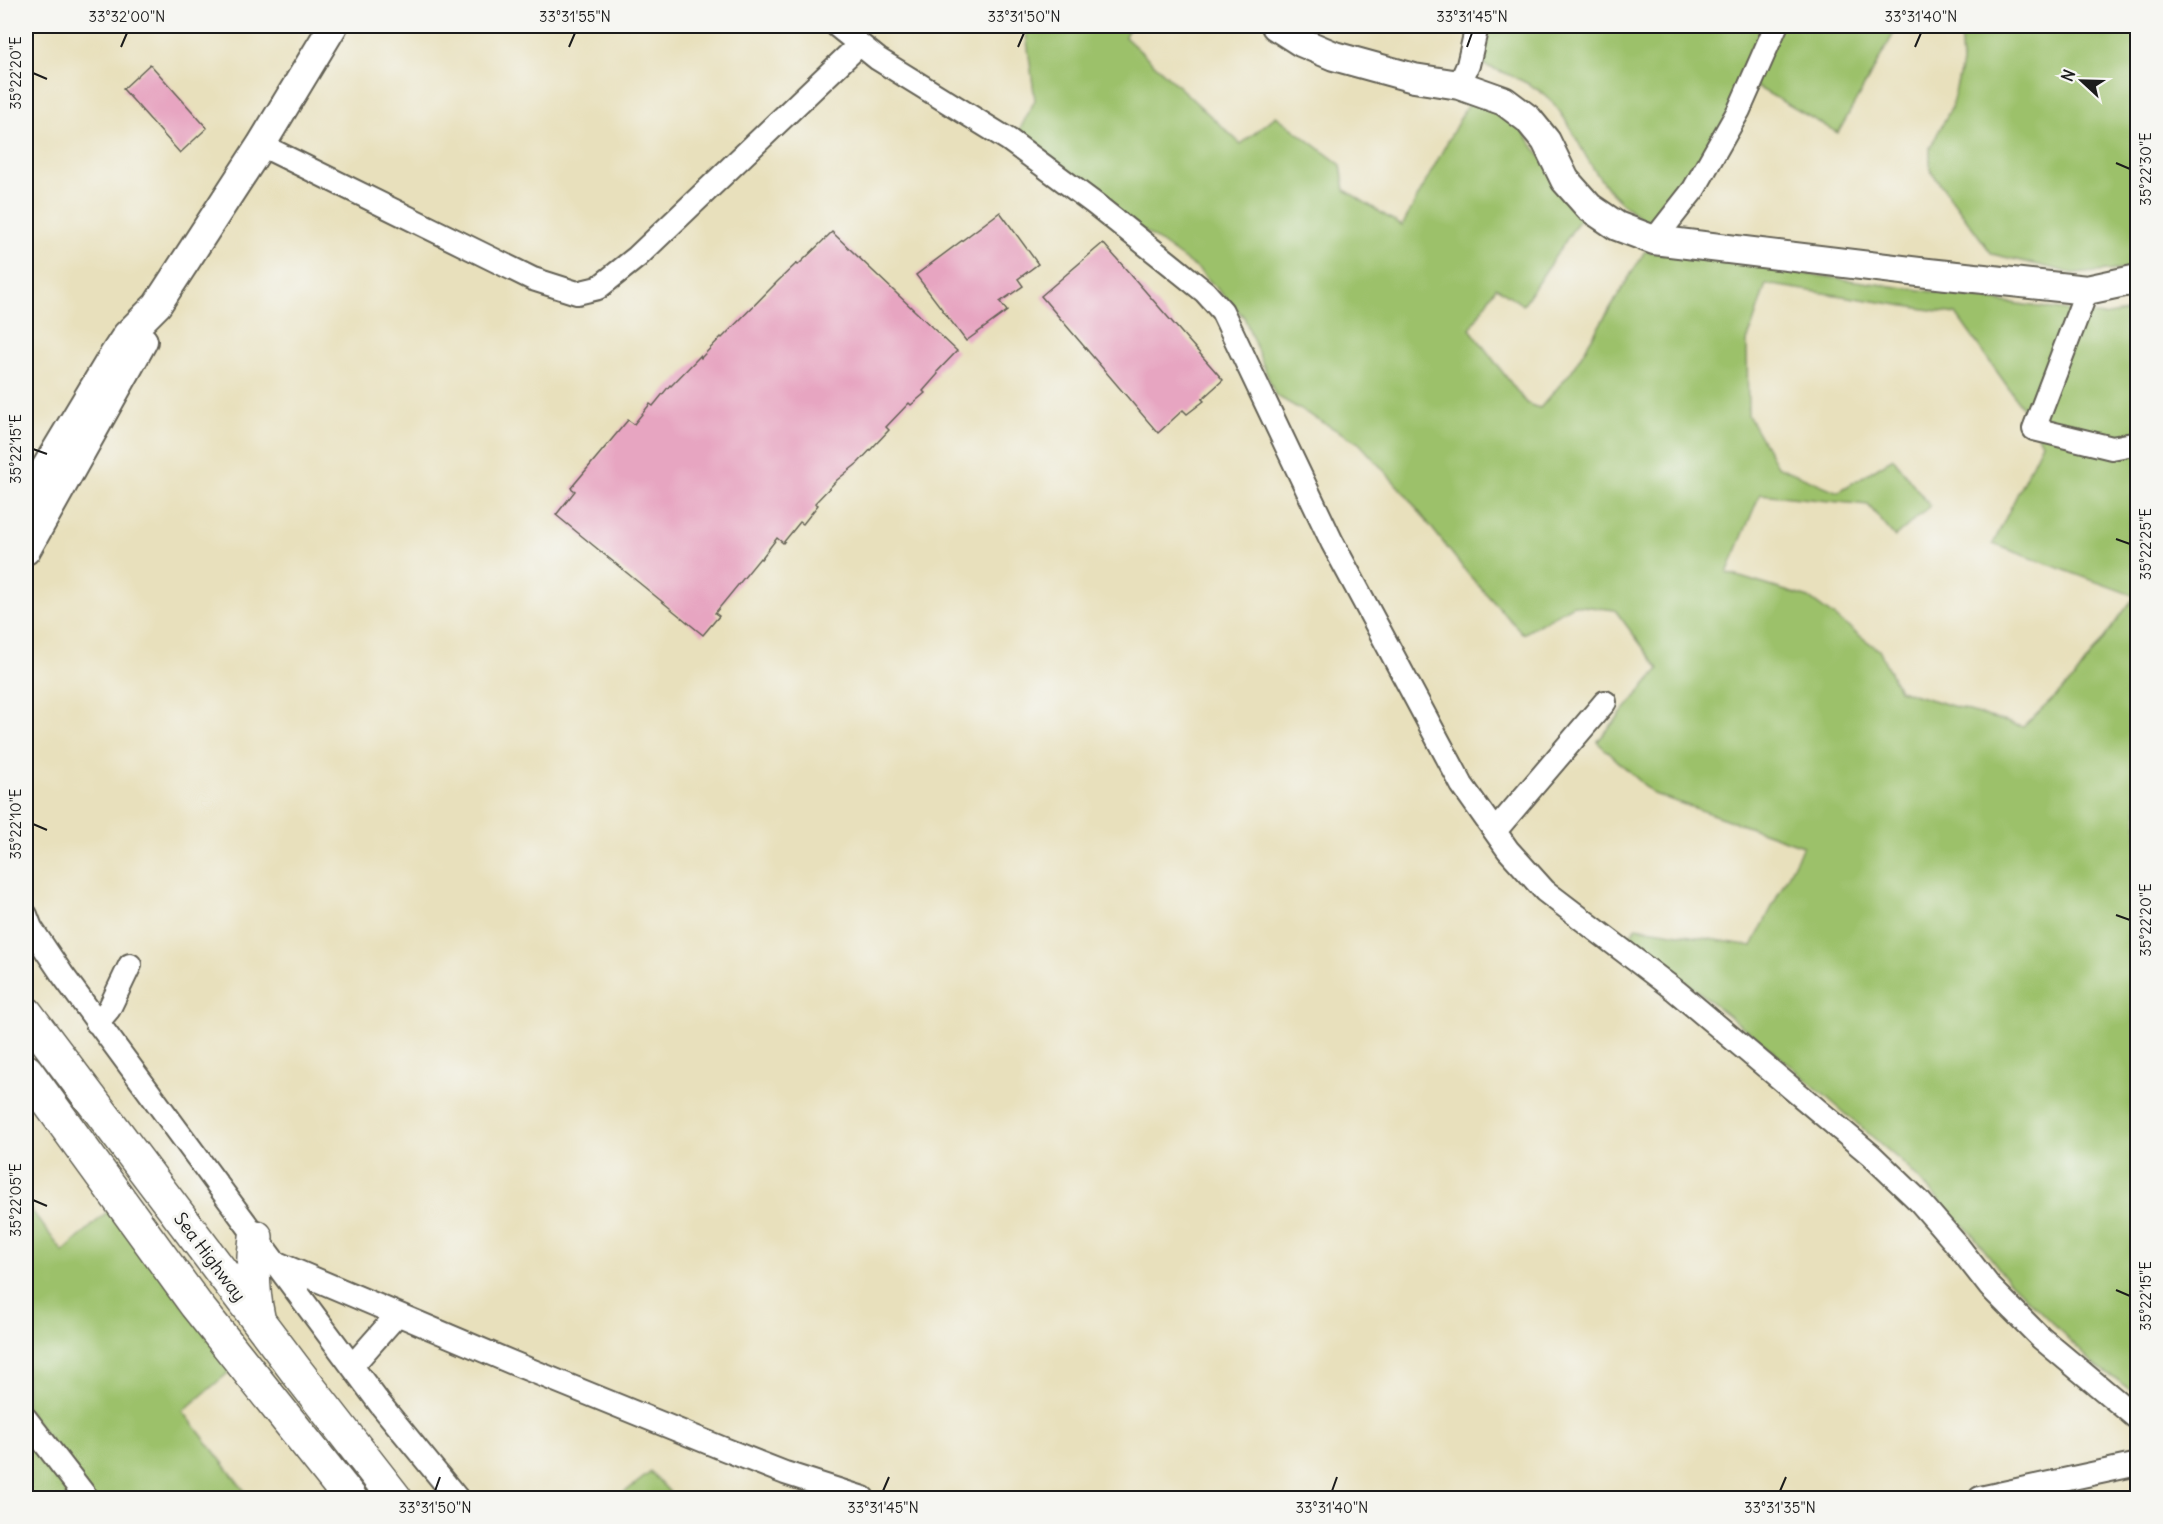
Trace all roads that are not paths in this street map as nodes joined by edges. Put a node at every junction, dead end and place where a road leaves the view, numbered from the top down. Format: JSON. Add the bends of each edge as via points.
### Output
{"nodes":[{"id":1,"x":333,"y":26,"type":"edge"},
{"id":2,"x":837,"y":26,"type":"edge"},
{"id":3,"x":1276,"y":26,"type":"edge"},
{"id":4,"x":1477,"y":26,"type":"edge"},
{"id":5,"x":1776,"y":26,"type":"edge"},
{"id":6,"x":859,"y":45,"type":"junction"},
{"id":7,"x":1459,"y":85,"type":"junction"},
{"id":8,"x":261,"y":145,"type":"junction"},
{"id":9,"x":1654,"y":240,"type":"junction"},
{"id":10,"x":2138,"y":279,"type":"edge"},
{"id":11,"x":2087,"y":290,"type":"junction"},
{"id":12,"x":157,"y":305,"type":"junction"},
{"id":13,"x":2138,"y":442,"type":"edge"},
{"id":14,"x":26,"y":501,"type":"edge"},
{"id":15,"x":26,"y":550,"type":"edge"},
{"id":16,"x":1605,"y":702,"type":"dead end"},
{"id":17,"x":1495,"y":831,"type":"junction"},
{"id":18,"x":26,"y":915,"type":"edge"},
{"id":19,"x":130,"y":965,"type":"dead end"},
{"id":20,"x":26,"y":1013,"type":"edge"},
{"id":21,"x":98,"y":1023,"type":"junction"},
{"id":22,"x":26,"y":1071,"type":"edge"},
{"id":23,"x":266,"y":1250,"type":"junction"},
{"id":24,"x":397,"y":1315,"type":"junction"},
{"id":25,"x":259,"y":1322,"type":"junction"},
{"id":26,"x":352,"y":1366,"type":"junction"},
{"id":27,"x":26,"y":1419,"type":"edge"},
{"id":28,"x":2138,"y":1419,"type":"edge"},
{"id":29,"x":2138,"y":1464,"type":"edge"},
{"id":30,"x":87,"y":1498,"type":"edge"},
{"id":31,"x":350,"y":1498,"type":"edge"},
{"id":32,"x":396,"y":1498,"type":"edge"},
{"id":33,"x":457,"y":1498,"type":"edge"},
{"id":34,"x":862,"y":1498,"type":"edge"},
{"id":35,"x":1980,"y":1498,"type":"edge"}],
"edges":[{"from":1,"to":8,"type":"main road"},
{"from":2,"to":6,"type":"street"},
{"from":3,"to":7,"type":"main road","via":[[1334,56],[1414,78]]},
{"from":4,"to":7,"type":"street"},
{"from":5,"to":9,"type":"street","via":[[1739,110],[1694,189]]},
{"from":6,"to":8,"type":"street","via":[[637,257],[598,288],[577,293],[532,279]]},
{"from":6,"to":17,"type":"street","via":[[1010,140],[1178,270],[1222,311],[1332,542],[1462,785]]},
{"from":7,"to":9,"type":"main road","via":[[1504,101],[1528,119],[1546,141],[1565,180],[1589,207],[1617,226]]},
{"from":8,"to":12,"type":"main road"},
{"from":9,"to":11,"type":"main road"},
{"from":10,"to":11,"type":"main road"},
{"from":11,"to":13,"type":"street","via":[[2034,429],[2112,448]]},
{"from":12,"to":14,"type":"main road","via":[[111,358]]},
{"from":12,"to":15,"type":"main road","via":[[132,363]]},
{"from":16,"to":17,"type":"street"},
{"from":17,"to":28,"type":"street","via":[[1545,891],[1676,992],[1871,1155],[1920,1202],[1990,1287],[2041,1338]]},
{"from":18,"to":21,"type":"street"},
{"from":19,"to":21,"type":"street"},
{"from":20,"to":25,"type":"highway","name":"Sea Highway"},
{"from":21,"to":23,"type":"street"},
{"from":22,"to":31,"type":"highway","via":[[196,1305]]},
{"from":23,"to":24,"type":"street"},
{"from":23,"to":25,"type":"highway","via":[[252,1262]]},
{"from":23,"to":26,"type":"street"},
{"from":24,"to":26,"type":"street"},
{"from":24,"to":34,"type":"street","via":[[724,1449]]},
{"from":25,"to":32,"type":"highway","name":"Sea Highway"},
{"from":26,"to":33,"type":"street"},
{"from":27,"to":30,"type":"street"},
{"from":29,"to":35,"type":"street"}]}
